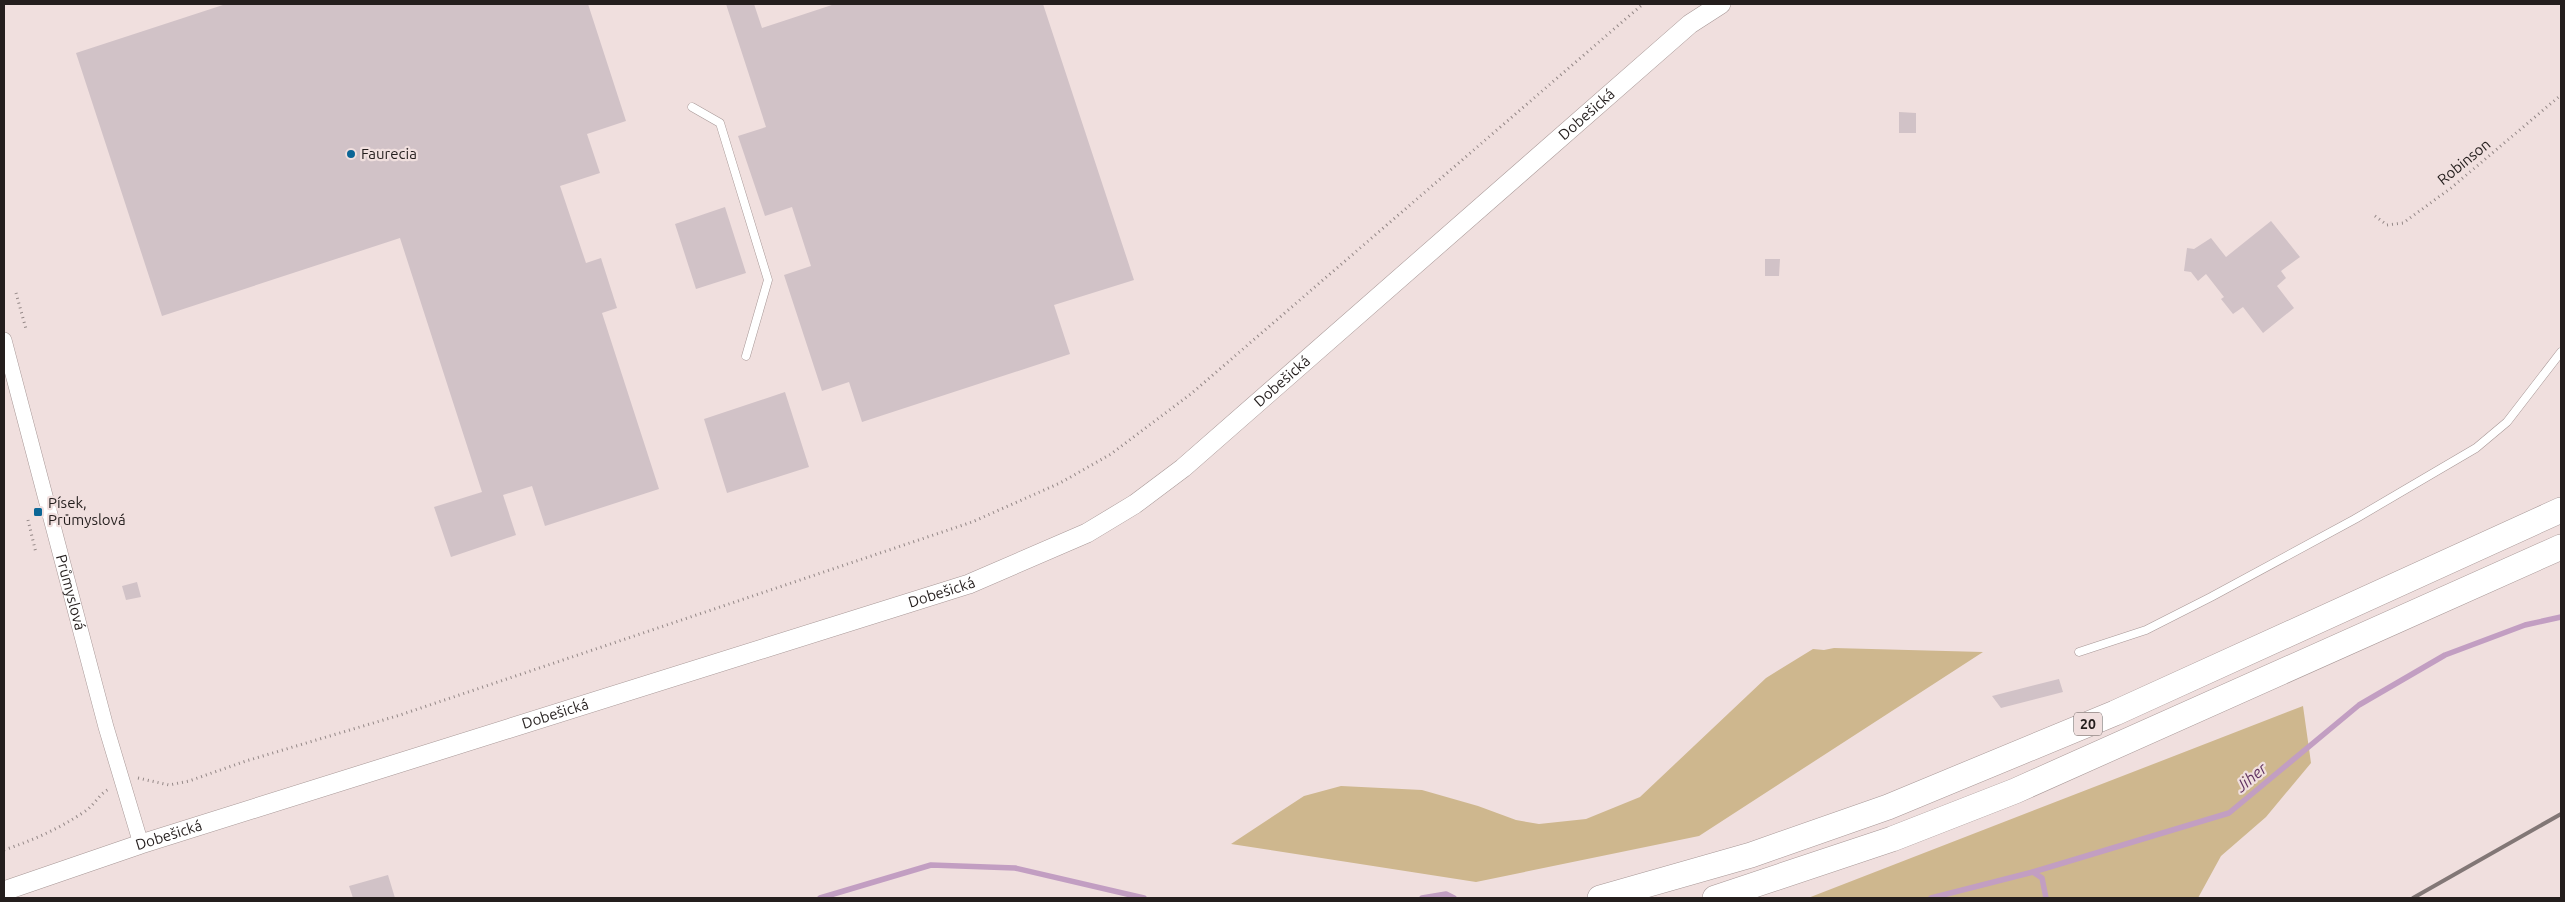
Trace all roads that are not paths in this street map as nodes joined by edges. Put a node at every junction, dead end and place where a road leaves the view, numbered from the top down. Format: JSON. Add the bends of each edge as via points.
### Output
{"nodes":[{"id":1,"x":1721,"y":4,"type":"edge"},
{"id":2,"x":692,"y":107,"type":"dead end"},
{"id":3,"x":4,"y":340,"type":"edge"},
{"id":4,"x":2561,"y":352,"type":"edge"},
{"id":5,"x":746,"y":356,"type":"dead end"},
{"id":6,"x":2561,"y":510,"type":"edge"},
{"id":7,"x":2561,"y":547,"type":"edge"},
{"id":8,"x":2079,"y":652,"type":"dead end"},
{"id":9,"x":141,"y":844,"type":"junction"},
{"id":10,"x":4,"y":891,"type":"edge"},
{"id":11,"x":1600,"y":898,"type":"edge"},
{"id":12,"x":1715,"y":898,"type":"edge"}],
"edges":[{"from":1,"to":9,"type":"street","name":"Dobešická","via":[[1690,24],[1183,468],[1135,504],[1087,533],[960,587]]},
{"from":2,"to":5,"type":"lane","via":[[720,123],[768,280]]},
{"from":3,"to":9,"type":"street","name":"Průmyslová"},
{"from":4,"to":8,"type":"lane","via":[[2507,422],[2476,448],[2355,519],[2146,630]]},
{"from":6,"to":11,"type":"highway","number":"20","via":[[2115,713],[1888,807],[1751,855]]},
{"from":7,"to":12,"type":"highway","number":"20","via":[[2015,791],[1892,839]]},
{"from":9,"to":10,"type":"street","name":"Dobešická"}]}
